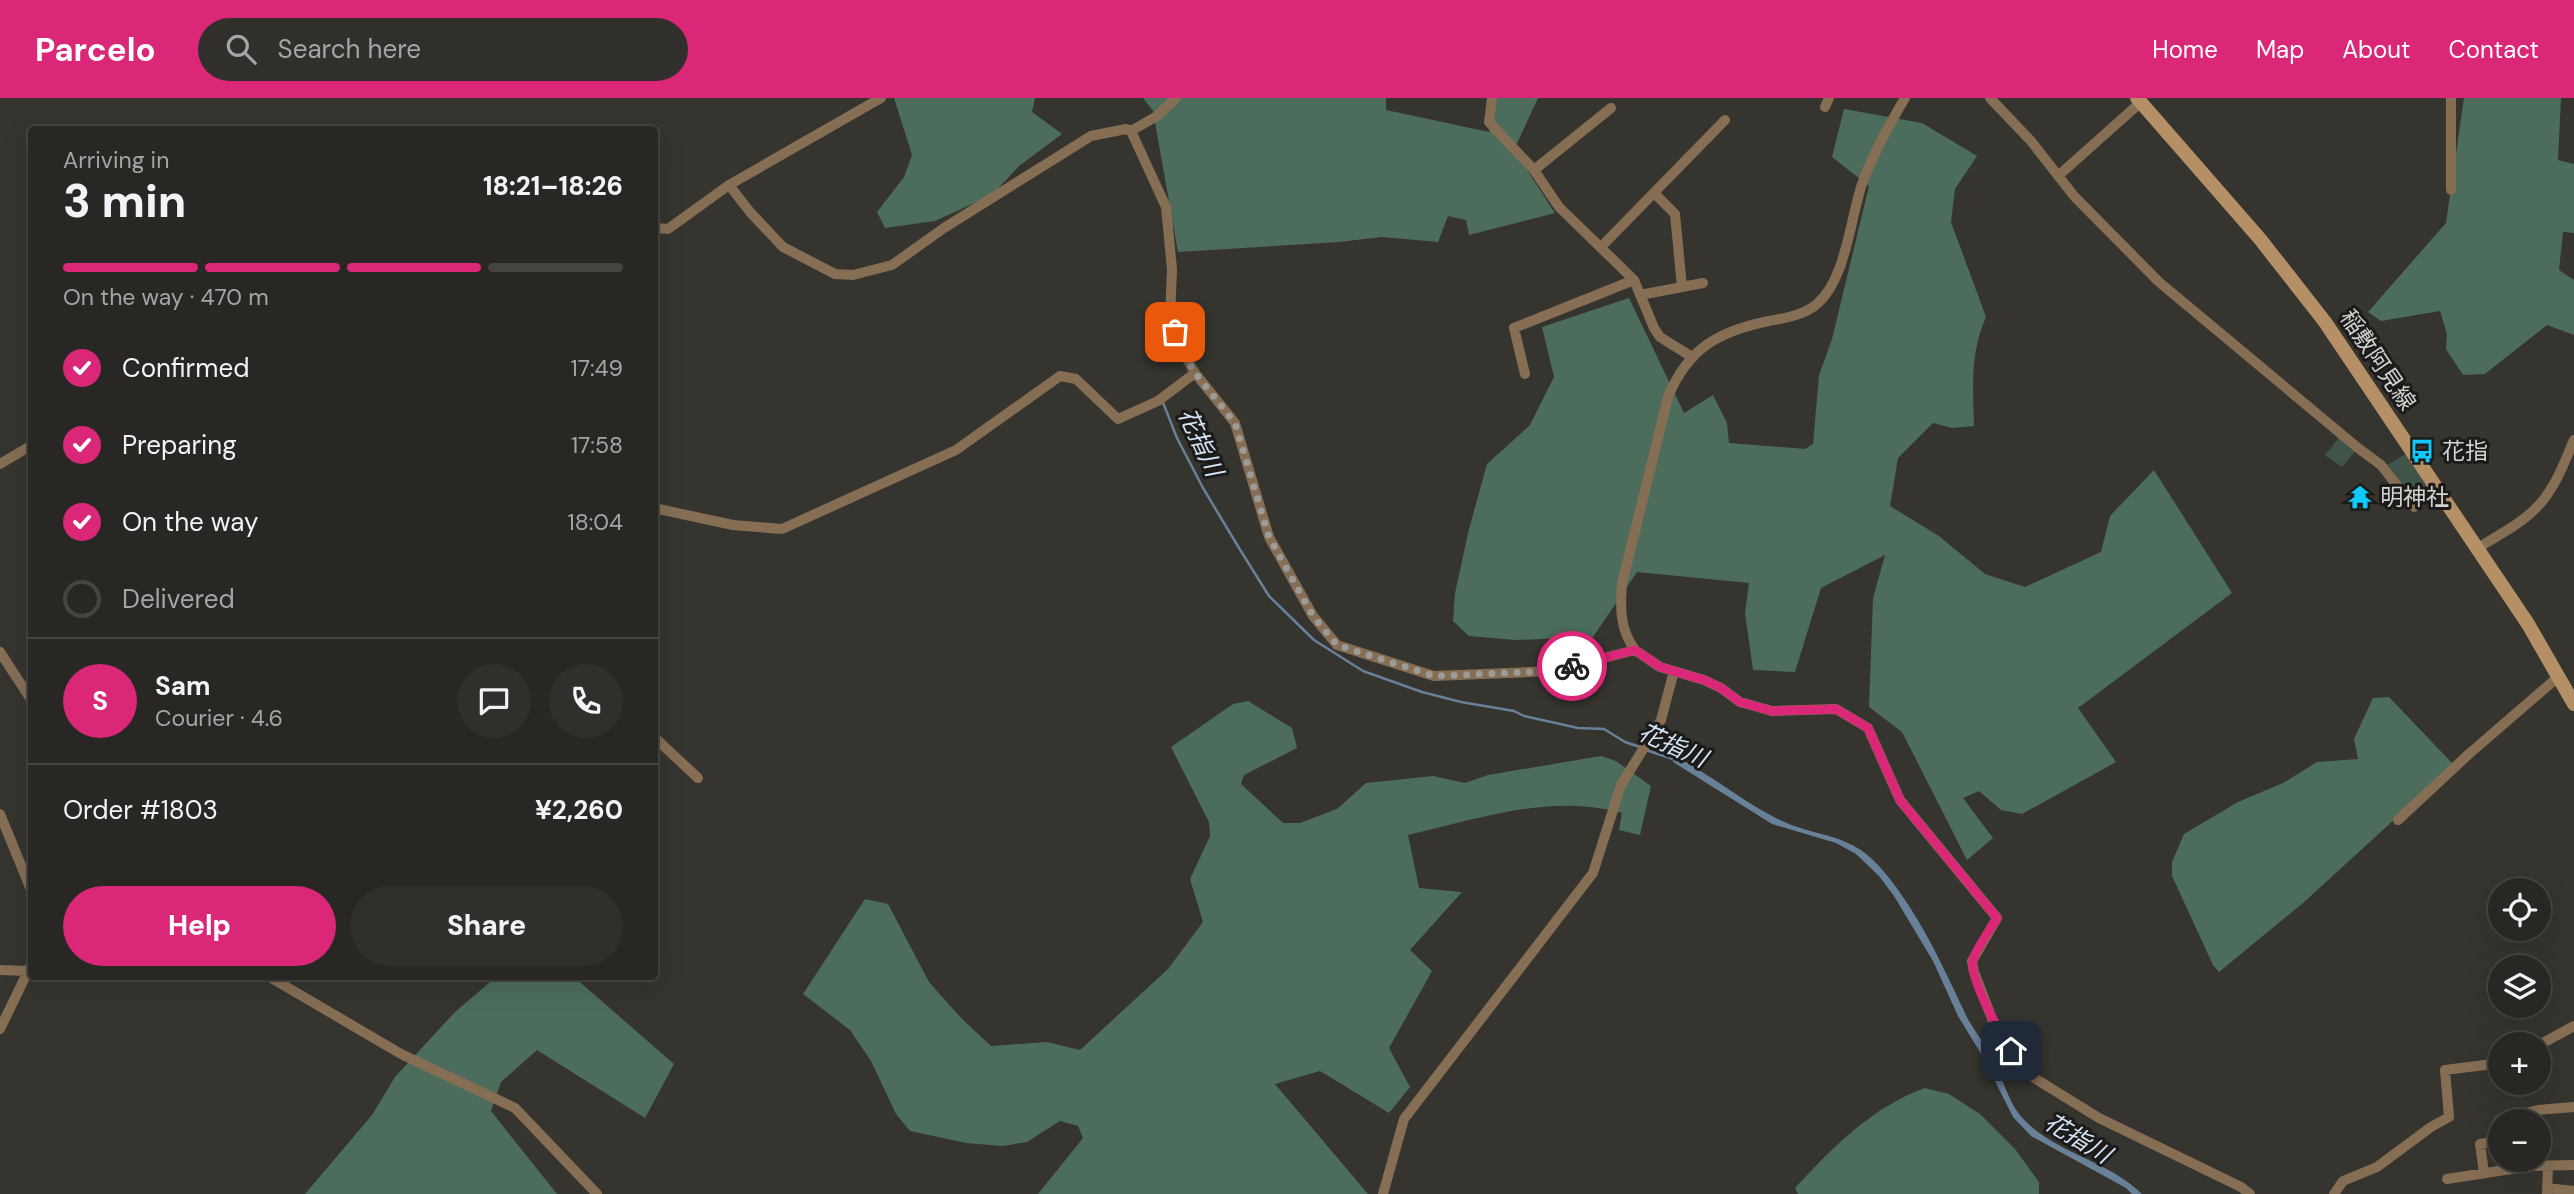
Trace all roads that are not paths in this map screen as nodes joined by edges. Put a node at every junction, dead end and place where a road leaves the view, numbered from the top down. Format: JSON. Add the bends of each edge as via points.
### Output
{"nodes":[{"id":1,"x":881,"y":98,"type":"edge"},
{"id":2,"x":1176,"y":98,"type":"edge"},
{"id":3,"x":1492,"y":98,"type":"edge"},
{"id":4,"x":1906,"y":98,"type":"edge"},
{"id":5,"x":1990,"y":98,"type":"edge"},
{"id":6,"x":2451,"y":98,"type":"edge"},
{"id":7,"x":2139,"y":100,"type":"edge"},
{"id":8,"x":1611,"y":108,"type":"dead end"},
{"id":9,"x":1725,"y":120,"type":"dead end"},
{"id":10,"x":1131,"y":131,"type":"junction"},
{"id":11,"x":1534,"y":170,"type":"junction"},
{"id":12,"x":2058,"y":176,"type":"junction"},
{"id":13,"x":729,"y":185,"type":"junction"},
{"id":14,"x":2451,"y":190,"type":"dead end"},
{"id":15,"x":1654,"y":193,"type":"junction"},
{"id":16,"x":658,"y":228,"type":"edge"},
{"id":17,"x":1601,"y":247,"type":"junction"},
{"id":18,"x":1634,"y":280,"type":"junction"},
{"id":19,"x":1703,"y":283,"type":"dead end"},
{"id":20,"x":1682,"y":287,"type":"junction"},
{"id":21,"x":1640,"y":295,"type":"junction"},
{"id":22,"x":1692,"y":357,"type":"junction"},
{"id":23,"x":1195,"y":373,"type":"junction"},
{"id":24,"x":1525,"y":374,"type":"dead end"},
{"id":25,"x":2574,"y":440,"type":"edge"},
{"id":26,"x":28,"y":447,"type":"edge"},
{"id":27,"x":0,"y":464,"type":"edge"},
{"id":28,"x":2414,"y":507,"type":"dead end"},
{"id":29,"x":658,"y":509,"type":"edge"},
{"id":30,"x":2478,"y":548,"type":"junction"},
{"id":31,"x":1635,"y":650,"type":"junction"},
{"id":32,"x":0,"y":652,"type":"edge"},
{"id":33,"x":1674,"y":671,"type":"junction"},
{"id":34,"x":2558,"y":677,"type":"junction"},
{"id":35,"x":28,"y":695,"type":"edge"},
{"id":36,"x":2574,"y":704,"type":"edge"},
{"id":37,"x":658,"y":741,"type":"edge"},
{"id":38,"x":698,"y":778,"type":"dead end"},
{"id":39,"x":0,"y":814,"type":"edge"},
{"id":40,"x":2398,"y":820,"type":"dead end"},
{"id":41,"x":28,"y":882,"type":"edge"},
{"id":42,"x":28,"y":967,"type":"edge"},
{"id":43,"x":28,"y":969,"type":"edge"},
{"id":44,"x":0,"y":970,"type":"edge"},
{"id":45,"x":275,"y":980,"type":"edge"},
{"id":46,"x":2574,"y":1026,"type":"edge"},
{"id":47,"x":0,"y":1029,"type":"edge"},
{"id":48,"x":2551,"y":1038,"type":"edge"},
{"id":49,"x":2488,"y":1065,"type":"edge"},
{"id":50,"x":2574,"y":1107,"type":"edge"},
{"id":51,"x":2550,"y":1109,"type":"edge"},
{"id":52,"x":2488,"y":1143,"type":"edge"},
{"id":53,"x":2574,"y":1165,"type":"edge"},
{"id":54,"x":2551,"y":1166,"type":"edge"},
{"id":55,"x":2493,"y":1172,"type":"edge"},
{"id":56,"x":2548,"y":1172,"type":"edge"},
{"id":57,"x":2484,"y":1173,"type":"junction"},
{"id":58,"x":2447,"y":1179,"type":"dead end"},
{"id":59,"x":2547,"y":1191,"type":"edge"},
{"id":60,"x":2574,"y":1191,"type":"edge"},
{"id":61,"x":597,"y":1194,"type":"edge"},
{"id":62,"x":1383,"y":1194,"type":"edge"},
{"id":63,"x":2250,"y":1194,"type":"edge"},
{"id":64,"x":2334,"y":1194,"type":"edge"}],
"edges":[{"from":1,"to":13,"type":"street"},
{"from":2,"to":10,"type":"street"},
{"from":3,"to":11,"type":"street","via":[[1489,122]]},
{"from":4,"to":22,"type":"street","via":[[1870,165],[1835,283],[1826,295],[1804,312],[1737,328]]},
{"from":5,"to":12,"type":"street"},
{"from":6,"to":14,"type":"street"},
{"from":7,"to":12,"type":"street"},
{"from":7,"to":30,"type":"main road","name":"稲敷阿見線","via":[[2292,278]]},
{"from":8,"to":11,"type":"street"},
{"from":9,"to":15,"type":"street"},
{"from":10,"to":13,"type":"street","via":[[1091,136],[892,265],[853,275],[835,274],[783,247]]},
{"from":10,"to":23,"type":"street","via":[[1166,207],[1172,269],[1170,317]]},
{"from":11,"to":17,"type":"street","via":[[1559,207]]},
{"from":12,"to":28,"type":"street","via":[[2159,282],[2381,465]]},
{"from":13,"to":16,"type":"street","via":[[668,229]]},
{"from":15,"to":17,"type":"street"},
{"from":15,"to":20,"type":"street","via":[[1675,214]]},
{"from":17,"to":18,"type":"street"},
{"from":18,"to":21,"type":"street"},
{"from":18,"to":24,"type":"street","via":[[1514,328]]},
{"from":19,"to":20,"type":"street"},
{"from":20,"to":21,"type":"street"},
{"from":21,"to":22,"type":"street","via":[[1660,337]]},
{"from":22,"to":31,"type":"street","via":[[1668,397],[1622,584],[1622,621]]},
{"from":23,"to":29,"type":"street","via":[[1158,401],[1118,419],[1076,379],[1060,376],[956,450],[782,528],[733,525]]},
{"from":23,"to":31,"type":"street","via":[[1235,423],[1269,537],[1313,616],[1337,645],[1434,676],[1553,671]]},
{"from":25,"to":30,"type":"street","via":[[2538,507]]},
{"from":26,"to":27,"type":"street"},
{"from":30,"to":34,"type":"main road","name":"稲敷阿見線"},
{"from":31,"to":33,"type":"street"},
{"from":32,"to":35,"type":"street"},
{"from":33,"to":62,"type":"street","via":[[1661,720],[1621,785],[1593,873],[1404,1119]]},
{"from":33,"to":63,"type":"street","via":[[1704,680],[1740,702],[1772,711],[1836,709],[1868,728],[1900,800],[1997,918],[1972,961],[1974,972],[1996,1029],[2026,1073],[2099,1118]]},
{"from":34,"to":36,"type":"main road","name":"稲敷阿見線"},
{"from":34,"to":40,"type":"street"},
{"from":37,"to":38,"type":"street"},
{"from":39,"to":41,"type":"street"},
{"from":42,"to":44,"type":"street"},
{"from":43,"to":47,"type":"street"},
{"from":45,"to":61,"type":"street","via":[[401,1054],[515,1108]]},
{"from":46,"to":48,"type":"street"},
{"from":49,"to":64,"type":"street","via":[[2445,1070],[2449,1117],[2377,1167],[2343,1181]]},
{"from":50,"to":51,"type":"street"},
{"from":52,"to":57,"type":"street","via":[[2480,1144]]},
{"from":53,"to":54,"type":"street"},
{"from":55,"to":57,"type":"street"},
{"from":56,"to":59,"type":"street"},
{"from":57,"to":58,"type":"street"},
{"from":59,"to":60,"type":"street"}]}
